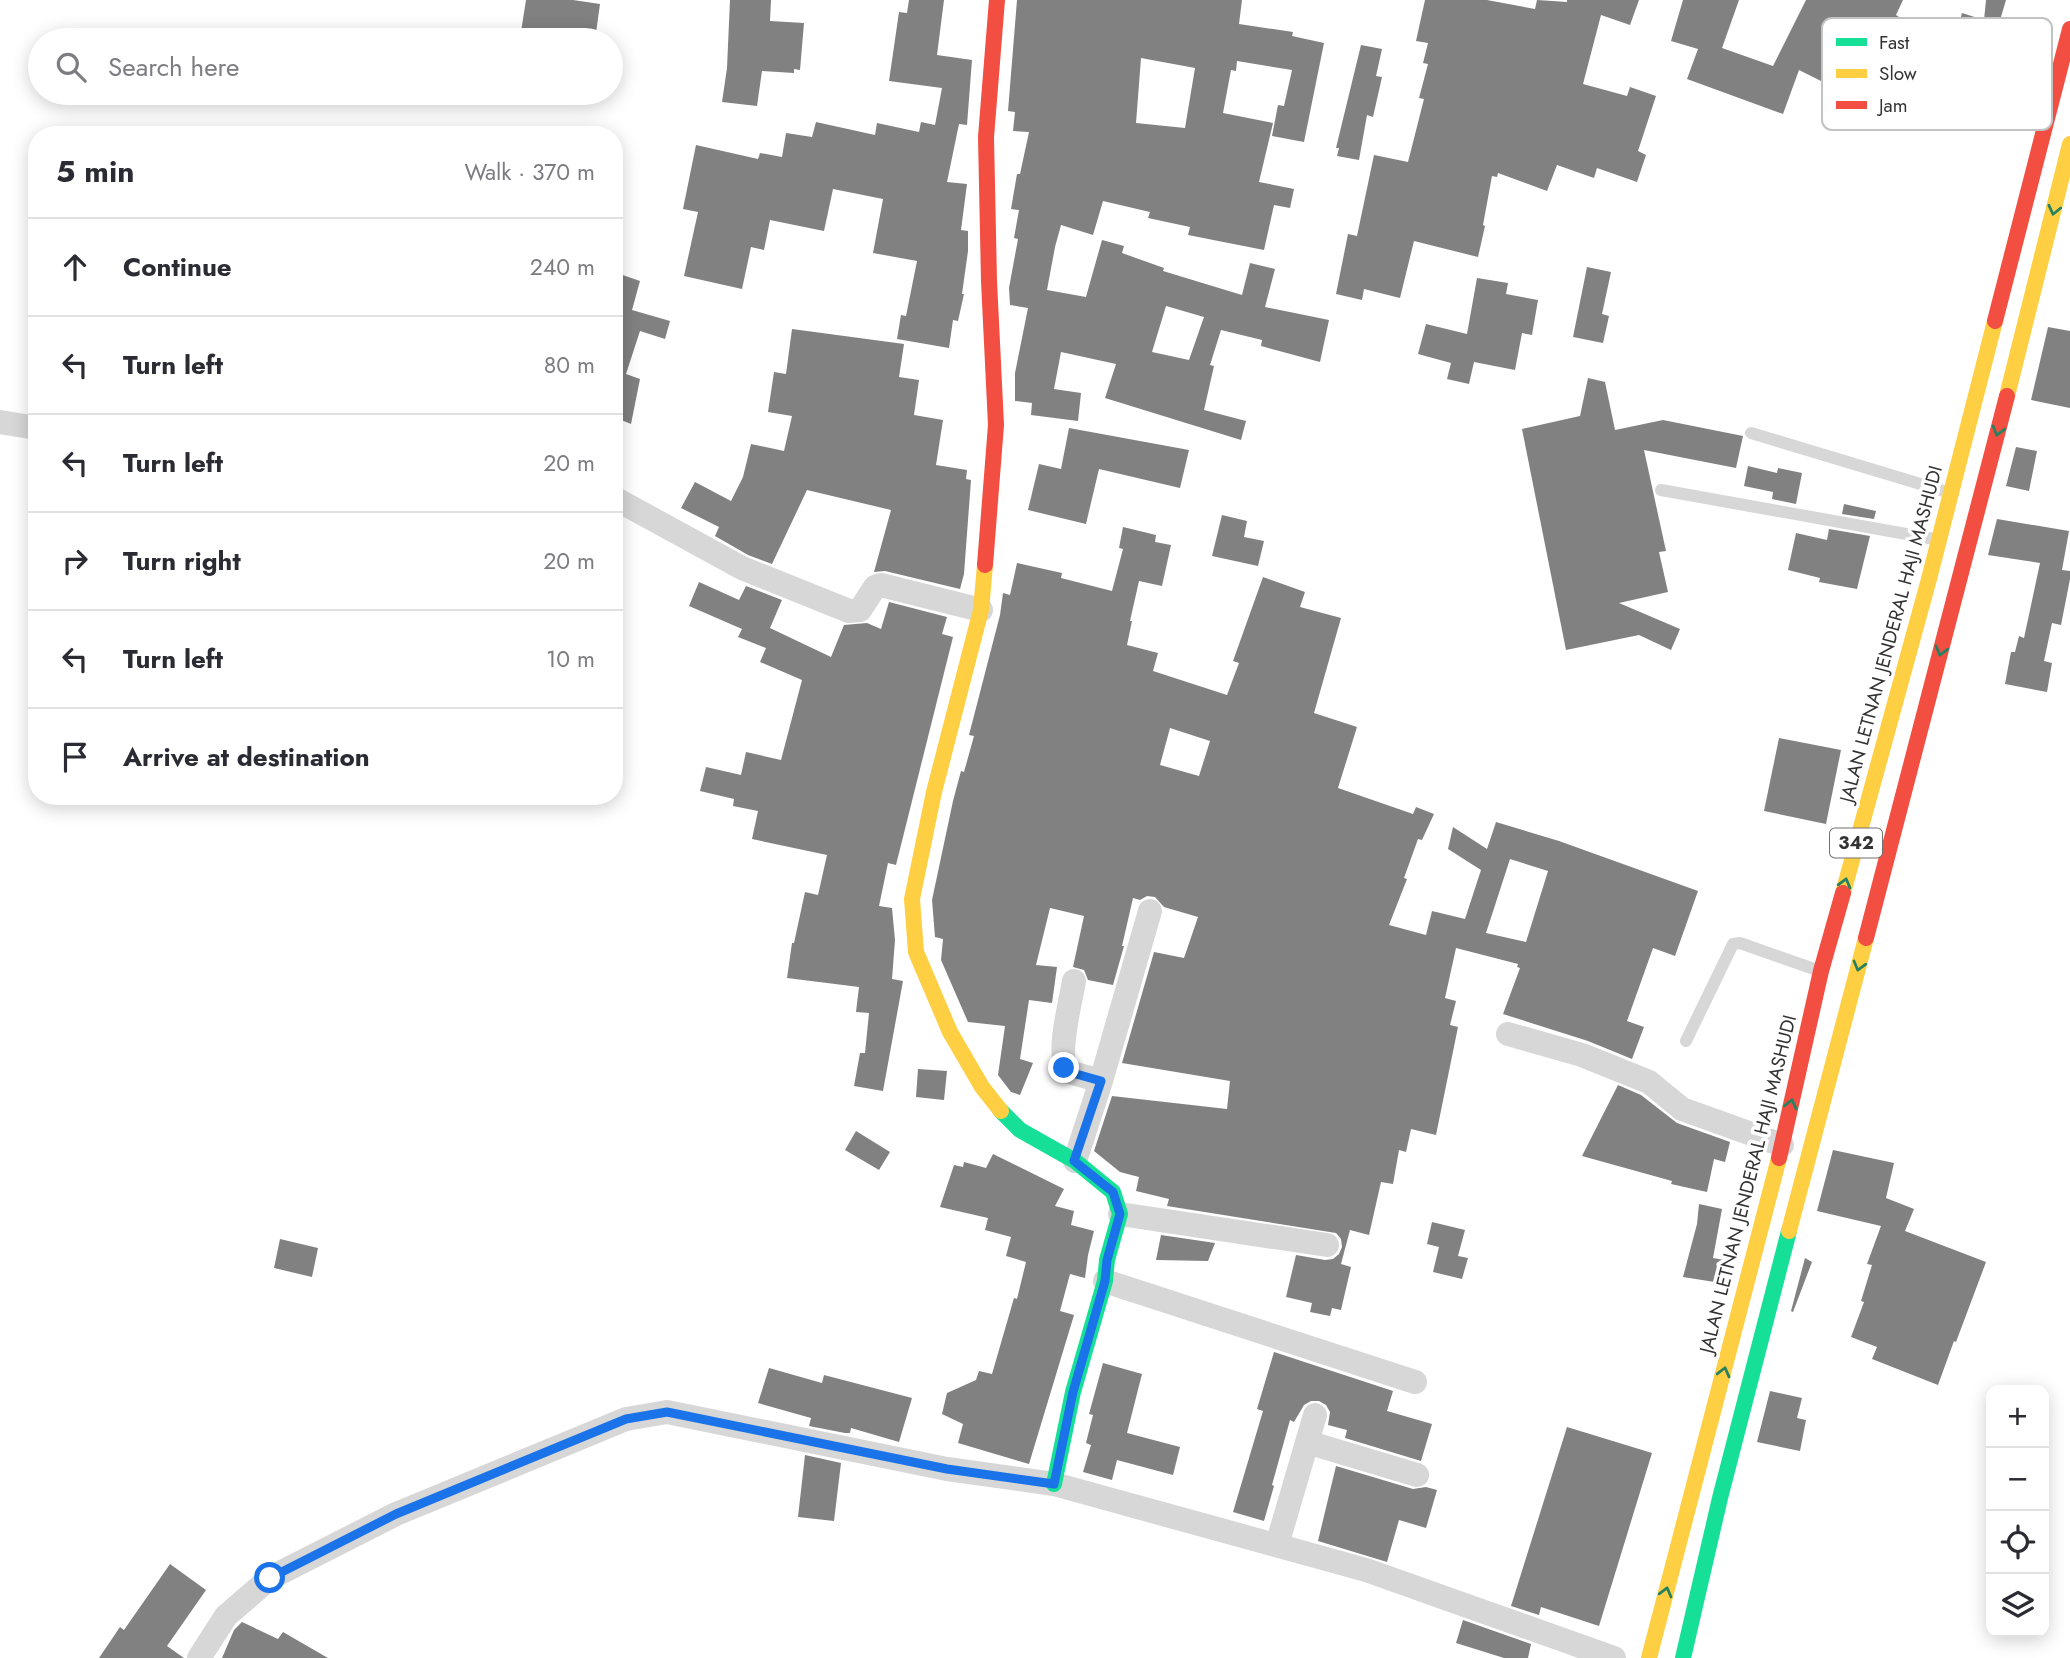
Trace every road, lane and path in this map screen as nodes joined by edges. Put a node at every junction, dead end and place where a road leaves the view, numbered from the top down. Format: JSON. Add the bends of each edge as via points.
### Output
{"nodes":[{"id":1,"x":997,"y":0,"type":"edge"},
{"id":2,"x":2070,"y":29,"type":"edge"},
{"id":3,"x":2052,"y":101,"type":"edge"},
{"id":4,"x":2045,"y":130,"type":"edge"},
{"id":5,"x":2070,"y":144,"type":"edge"},
{"id":6,"x":2016,"y":244,"type":"junction"},
{"id":7,"x":2044,"y":254,"type":"junction"},
{"id":8,"x":0,"y":422,"type":"edge"},
{"id":9,"x":28,"y":427,"type":"edge"},
{"id":10,"x":1751,"y":433,"type":"dead end"},
{"id":11,"x":1661,"y":490,"type":"dead end"},
{"id":12,"x":1951,"y":493,"type":"junction"},
{"id":13,"x":623,"y":503,"type":"edge"},
{"id":14,"x":1938,"y":540,"type":"junction"},
{"id":15,"x":1929,"y":579,"type":"junction"},
{"id":16,"x":1958,"y":586,"type":"junction"},
{"id":17,"x":981,"y":610,"type":"junction"},
{"id":18,"x":1150,"y":911,"type":"dead end"},
{"id":19,"x":1821,"y":971,"type":"junction"},
{"id":20,"x":1074,"y":981,"type":"dead end"},
{"id":21,"x":1508,"y":1034,"type":"dead end"},
{"id":22,"x":1686,"y":1041,"type":"dead end"},
{"id":23,"x":1101,"y":1081,"type":"junction"},
{"id":24,"x":1782,"y":1144,"type":"junction"},
{"id":25,"x":1074,"y":1161,"type":"junction"},
{"id":26,"x":1120,"y":1214,"type":"junction"},
{"id":27,"x":1327,"y":1245,"type":"dead end"},
{"id":28,"x":1105,"y":1281,"type":"junction"},
{"id":29,"x":1415,"y":1382,"type":"dead end"},
{"id":30,"x":1713,"y":1413,"type":"junction"},
{"id":31,"x":1315,"y":1415,"type":"dead end"},
{"id":32,"x":1742,"y":1419,"type":"junction"},
{"id":33,"x":1307,"y":1442,"type":"junction"},
{"id":34,"x":1417,"y":1475,"type":"dead end"},
{"id":35,"x":1054,"y":1484,"type":"junction"},
{"id":36,"x":1277,"y":1545,"type":"junction"},
{"id":37,"x":199,"y":1658,"type":"edge"},
{"id":38,"x":1615,"y":1658,"type":"edge"},
{"id":39,"x":1648,"y":1658,"type":"edge"},
{"id":40,"x":1683,"y":1658,"type":"edge"}],
"edges":[{"from":1,"to":17,"type":"main road","via":[[986,137],[996,425]]},
{"from":2,"to":3,"type":"main road","name":"JALAN LETNAN JENDERAL HAJI MASHUDI","number":"342"},
{"from":4,"to":6,"type":"main road","name":"JALAN LETNAN JENDERAL HAJI MASHUDI","number":"342"},
{"from":5,"to":7,"type":"main road","number":"342","one_way":true},
{"from":6,"to":7,"type":"main road"},
{"from":6,"to":12,"type":"main road","name":"JALAN LETNAN JENDERAL HAJI MASHUDI","number":"342"},
{"from":7,"to":16,"type":"main road","number":"342","one_way":true},
{"from":8,"to":9,"type":"street"},
{"from":10,"to":12,"type":"lane"},
{"from":11,"to":14,"type":"lane"},
{"from":12,"to":14,"type":"main road","name":"JALAN LETNAN JENDERAL HAJI MASHUDI","number":"342"},
{"from":13,"to":17,"type":"street","via":[[742,568],[849,611],[860,610],[881,584]]},
{"from":14,"to":15,"type":"main road","name":"JALAN LETNAN JENDERAL HAJI MASHUDI","number":"342"},
{"from":15,"to":16,"type":"main road"},
{"from":19,"to":15,"type":"main road","name":"JALAN LETNAN JENDERAL HAJI MASHUDI","number":"342","one_way":true},
{"from":16,"to":32,"type":"main road","number":"342","one_way":true},
{"from":17,"to":25,"type":"main road","via":[[912,899],[916,952],[950,1032],[982,1087],[1020,1130]]},
{"from":18,"to":23,"type":"street"},
{"from":19,"to":22,"type":"lane","via":[[1733,944]]},
{"from":24,"to":19,"type":"main road","name":"JALAN LETNAN JENDERAL HAJI MASHUDI","number":"342","one_way":true},
{"from":20,"to":23,"type":"street","via":[[1063,1062],[1069,1072]]},
{"from":21,"to":24,"type":"street","via":[[1583,1055],[1649,1082],[1682,1109]]},
{"from":23,"to":25,"type":"street"},
{"from":30,"to":24,"type":"main road","name":"JALAN LETNAN JENDERAL HAJI MASHUDI","number":"342","one_way":true},
{"from":25,"to":26,"type":"main road","via":[[1113,1192]]},
{"from":26,"to":27,"type":"street"},
{"from":26,"to":28,"type":"main road"},
{"from":28,"to":29,"type":"street"},
{"from":28,"to":35,"type":"main road","via":[[1073,1392]]},
{"from":30,"to":32,"type":"main road"},
{"from":39,"to":30,"type":"main road","name":"JALAN LETNAN JENDERAL HAJI MASHUDI","number":"342","one_way":true},
{"from":31,"to":33,"type":"street"},
{"from":32,"to":40,"type":"main road","number":"342"},
{"from":33,"to":34,"type":"street"},
{"from":33,"to":36,"type":"street"},
{"from":35,"to":36,"type":"street"},
{"from":35,"to":37,"type":"street","via":[[947,1469],[667,1412],[626,1419],[396,1514],[270,1578],[226,1616]]},
{"from":36,"to":38,"type":"street","via":[[1366,1570]]}]}
